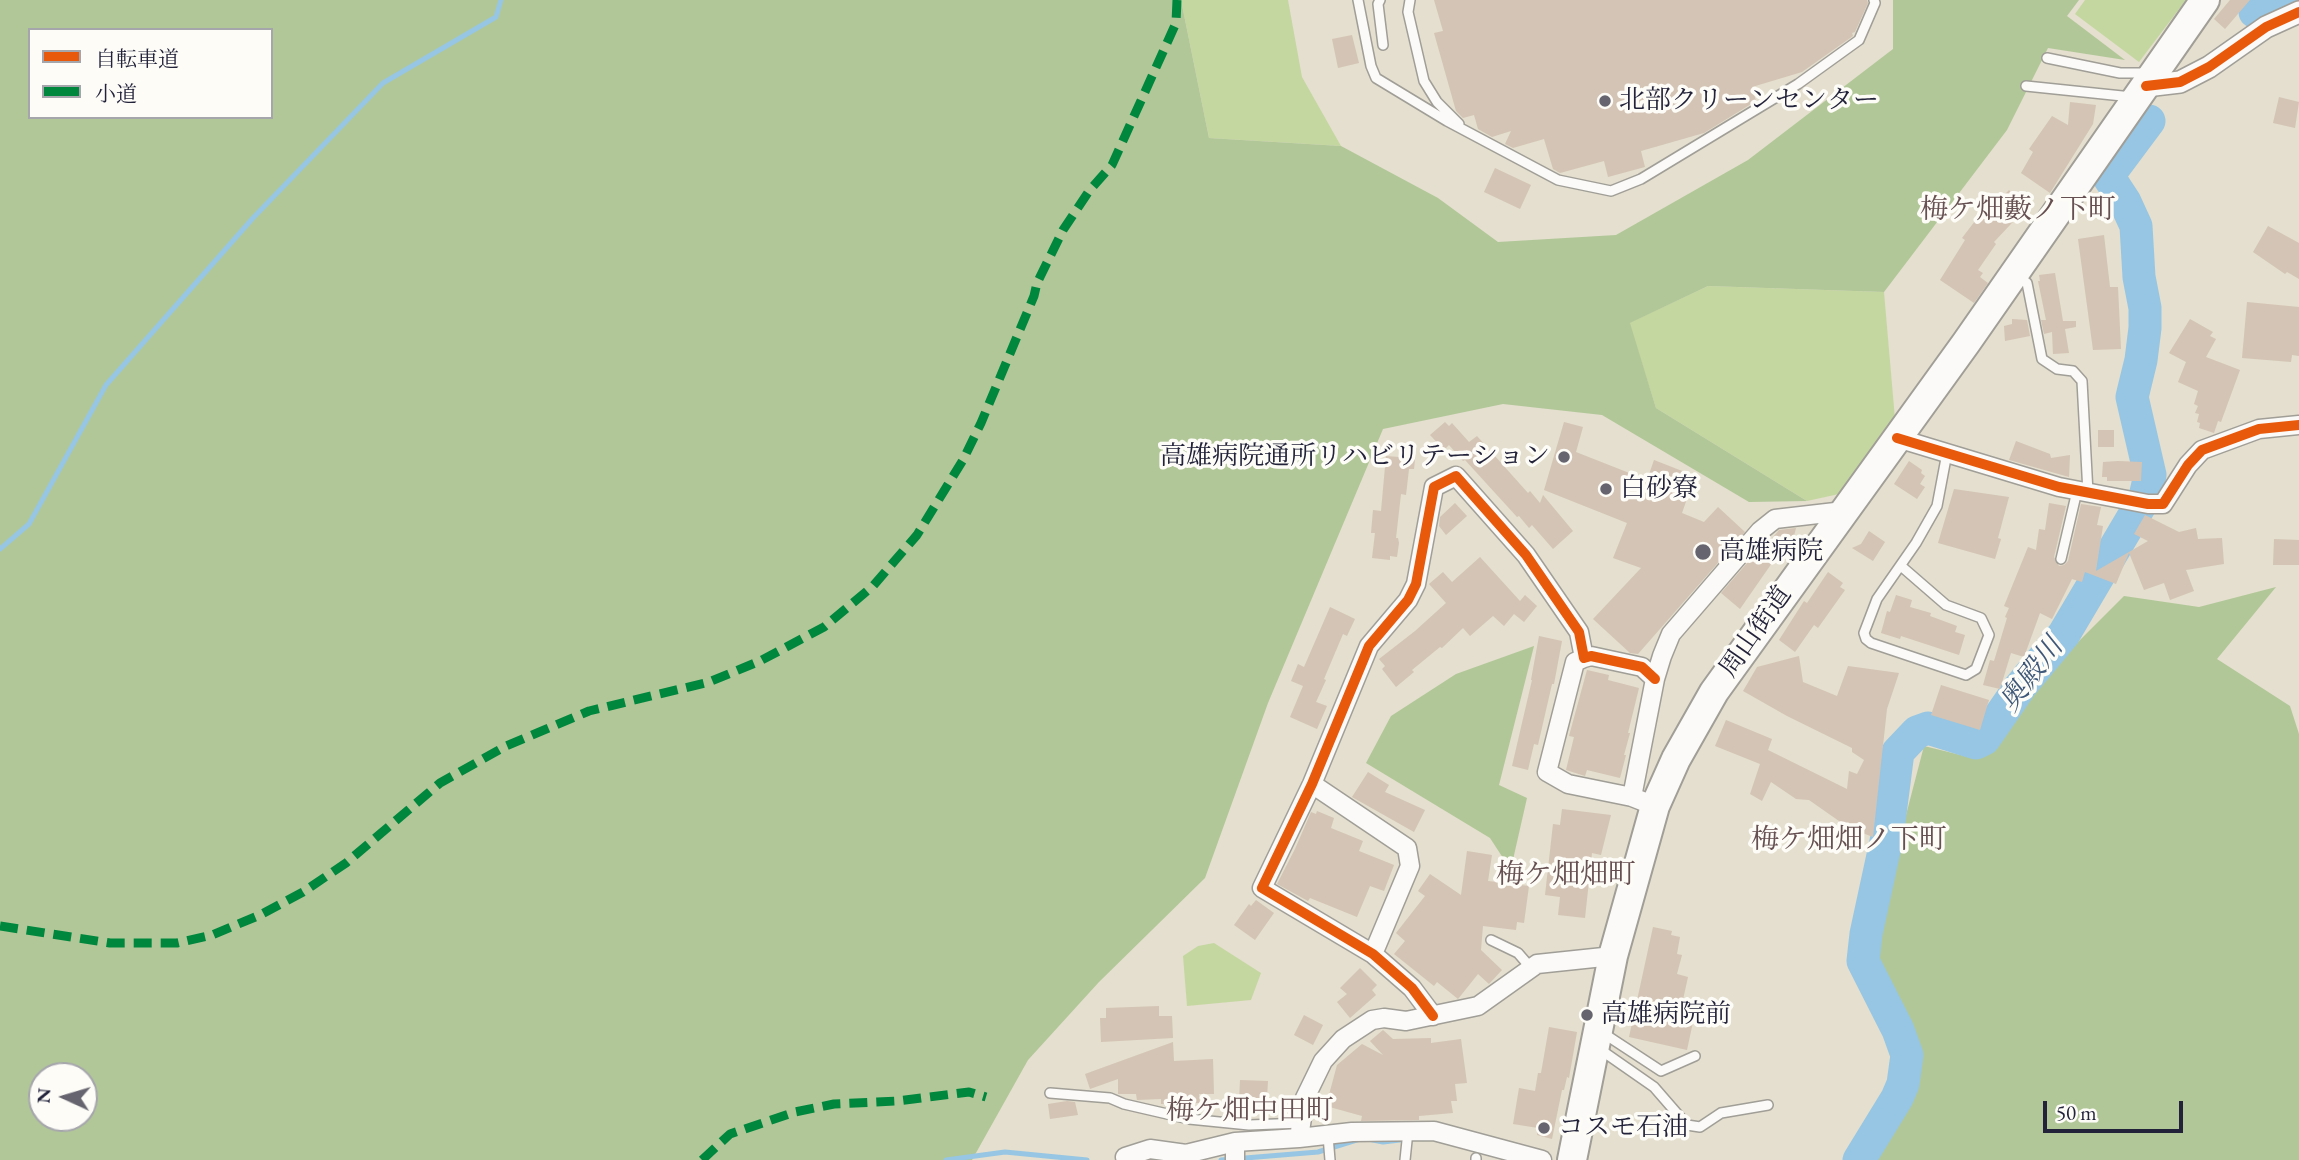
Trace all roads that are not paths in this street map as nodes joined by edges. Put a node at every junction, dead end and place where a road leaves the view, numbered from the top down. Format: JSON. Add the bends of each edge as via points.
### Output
{"nodes":[{"id":1,"x":1358,"y":0,"type":"edge"},
{"id":2,"x":1380,"y":0,"type":"edge"},
{"id":3,"x":1410,"y":0,"type":"edge"},
{"id":4,"x":1874,"y":0,"type":"edge"},
{"id":5,"x":2205,"y":0,"type":"edge"},
{"id":6,"x":2299,"y":12,"type":"edge"},
{"id":7,"x":1383,"y":46,"type":"dead end"},
{"id":8,"x":2047,"y":58,"type":"dead end"},
{"id":9,"x":2026,"y":86,"type":"dead end"},
{"id":10,"x":2146,"y":86,"type":"junction"},
{"id":11,"x":1465,"y":131,"type":"junction"},
{"id":12,"x":2015,"y":273,"type":"junction"},
{"id":13,"x":2299,"y":425,"type":"edge"},
{"id":14,"x":1897,"y":438,"type":"junction"},
{"id":15,"x":1947,"y":453,"type":"junction"},
{"id":16,"x":2083,"y":492,"type":"junction"},
{"id":17,"x":1844,"y":511,"type":"junction"},
{"id":18,"x":2061,"y":559,"type":"dead end"},
{"id":19,"x":1901,"y":566,"type":"junction"},
{"id":20,"x":1584,"y":658,"type":"junction"},
{"id":21,"x":1655,"y":679,"type":"junction"},
{"id":22,"x":1312,"y":784,"type":"junction"},
{"id":23,"x":1644,"y":802,"type":"junction"},
{"id":24,"x":1491,"y":940,"type":"dead end"},
{"id":25,"x":1373,"y":954,"type":"junction"},
{"id":26,"x":1613,"y":956,"type":"junction"},
{"id":27,"x":1531,"y":968,"type":"junction"},
{"id":28,"x":1433,"y":1016,"type":"junction"},
{"id":29,"x":1597,"y":1038,"type":"junction"},
{"id":30,"x":1695,"y":1056,"type":"dead end"},
{"id":31,"x":1050,"y":1093,"type":"dead end"},
{"id":32,"x":1768,"y":1105,"type":"dead end"},
{"id":33,"x":1300,"y":1131,"type":"junction"},
{"id":34,"x":1408,"y":1131,"type":"junction"},
{"id":35,"x":1328,"y":1136,"type":"junction"},
{"id":36,"x":1235,"y":1151,"type":"edge"},
{"id":37,"x":1477,"y":1152,"type":"edge"},
{"id":38,"x":1122,"y":1159,"type":"edge"},
{"id":39,"x":1330,"y":1160,"type":"edge"},
{"id":40,"x":1405,"y":1160,"type":"edge"},
{"id":41,"x":1542,"y":1160,"type":"edge"},
{"id":42,"x":1572,"y":1160,"type":"edge"}],
"edges":[{"from":1,"to":11,"type":"lane","via":[[1376,78]]},
{"from":2,"to":7,"type":"lane"},
{"from":3,"to":11,"type":"lane","via":[[1408,12],[1424,81]]},
{"from":4,"to":11,"type":"lane","via":[[1859,40],[1641,179],[1612,191],[1558,180]]},
{"from":5,"to":10,"type":"highway","name":"周山街道"},
{"from":6,"to":10,"type":"street","via":[[2266,27],[2209,68],[2180,82]]},
{"from":8,"to":10,"type":"lane","via":[[2120,73]]},
{"from":9,"to":10,"type":"lane"},
{"from":10,"to":12,"type":"highway","name":"周山街道"},
{"from":12,"to":14,"type":"highway","name":"周山街道"},
{"from":12,"to":16,"type":"lane","via":[[2027,283],[2042,359],[2057,369],[2073,371],[2082,381]]},
{"from":13,"to":16,"type":"street","via":[[2259,429],[2202,450],[2163,504]]},
{"from":14,"to":15,"type":"street"},
{"from":14,"to":17,"type":"highway","name":"周山街道"},
{"from":15,"to":16,"type":"street"},
{"from":15,"to":19,"type":"lane","via":[[1937,506]]},
{"from":16,"to":18,"type":"lane"},
{"from":17,"to":21,"type":"street","via":[[1774,519],[1760,531],[1671,634]]},
{"from":17,"to":23,"type":"highway","name":"周山街道","via":[[1714,692],[1676,760]]},
{"from":19,"to":19,"type":"lane","via":[[1877,599],[1865,627],[1866,639],[1966,675],[1976,669],[1989,635],[1981,618],[1946,605]]},
{"from":20,"to":21,"type":"street","via":[[1642,667]]},
{"from":20,"to":22,"type":"street","via":[[1579,632],[1526,555],[1455,476],[1434,487],[1416,584],[1369,646]]},
{"from":20,"to":23,"type":"street","via":[[1575,662],[1547,772],[1568,784]]},
{"from":21,"to":23,"type":"street"},
{"from":22,"to":25,"type":"street","via":[[1407,848],[1410,866]]},
{"from":22,"to":25,"type":"street","via":[[1262,888]]},
{"from":23,"to":26,"type":"highway","name":"周山街道"},
{"from":24,"to":27,"type":"lane","via":[[1518,953]]},
{"from":25,"to":28,"type":"street","via":[[1412,988]]},
{"from":26,"to":27,"type":"street"},
{"from":26,"to":29,"type":"highway","name":"周山街道"},
{"from":27,"to":28,"type":"street","via":[[1478,1006]]},
{"from":28,"to":33,"type":"street","via":[[1406,1021],[1378,1018],[1343,1039],[1315,1076]]},
{"from":29,"to":30,"type":"lane","via":[[1661,1071]]},
{"from":29,"to":32,"type":"lane","via":[[1654,1087],[1687,1125],[1700,1127],[1721,1113]]},
{"from":29,"to":42,"type":"highway","name":"周山街道"},
{"from":31,"to":33,"type":"lane","via":[[1110,1098],[1189,1119]]},
{"from":33,"to":35,"type":"street"},
{"from":33,"to":36,"type":"street"},
{"from":34,"to":35,"type":"street"},
{"from":34,"to":37,"type":"street","via":[[1434,1131]]},
{"from":34,"to":40,"type":"lane"},
{"from":35,"to":39,"type":"lane"},
{"from":36,"to":38,"type":"street","via":[[1185,1154],[1150,1149]]},
{"from":37,"to":41,"type":"street"}]}
